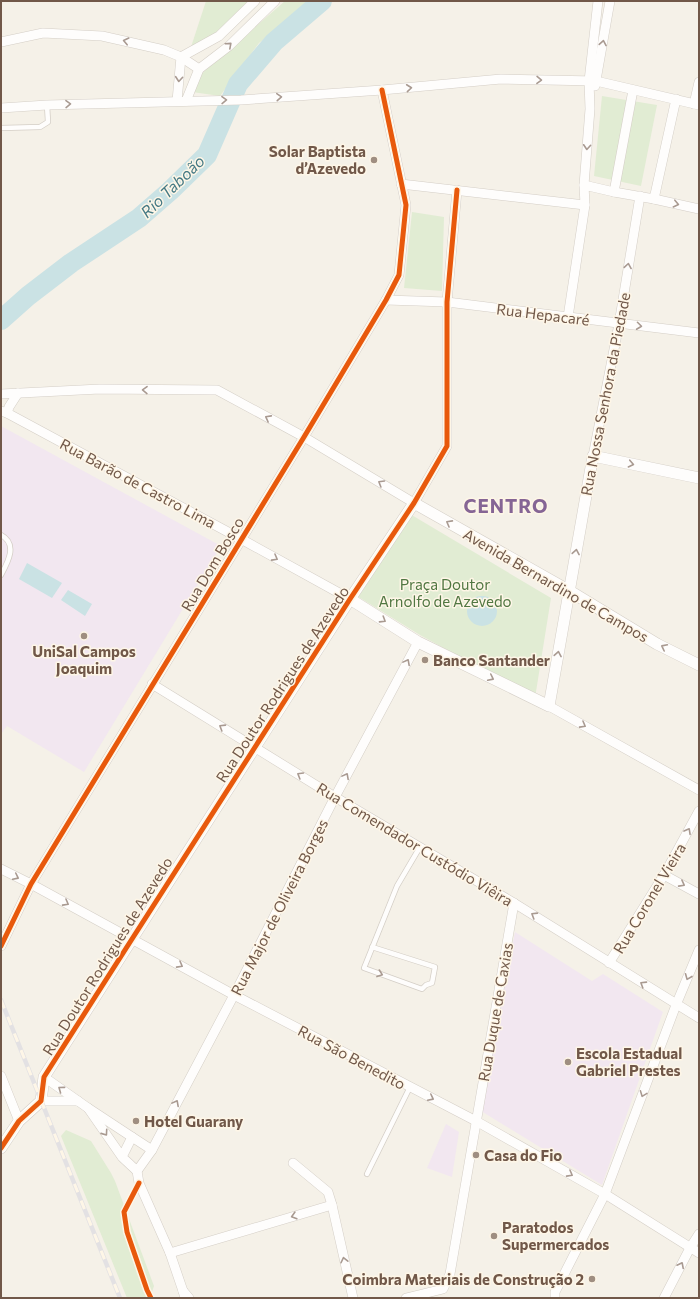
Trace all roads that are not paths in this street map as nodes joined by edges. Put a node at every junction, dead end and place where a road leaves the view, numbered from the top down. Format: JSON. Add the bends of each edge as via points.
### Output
{"nodes":[{"id":1,"x":255,"y":1,"type":"edge"},
{"id":2,"x":275,"y":1,"type":"edge"},
{"id":3,"x":598,"y":1,"type":"edge"},
{"id":4,"x":610,"y":1,"type":"edge"},
{"id":5,"x":1,"y":42,"type":"edge"},
{"id":6,"x":181,"y":57,"type":"junction"},
{"id":7,"x":199,"y":69,"type":"junction"},
{"id":8,"x":592,"y":81,"type":"junction"},
{"id":9,"x":699,"y":82,"type":"edge"},
{"id":10,"x":382,"y":90,"type":"junction"},
{"id":11,"x":633,"y":90,"type":"junction"},
{"id":12,"x":676,"y":99,"type":"junction"},
{"id":13,"x":182,"y":101,"type":"junction"},
{"id":14,"x":697,"y":104,"type":"edge"},
{"id":15,"x":47,"y":105,"type":"junction"},
{"id":16,"x":1,"y":108,"type":"edge"},
{"id":17,"x":1,"y":128,"type":"edge"},
{"id":18,"x":401,"y":184,"type":"junction"},
{"id":19,"x":584,"y":185,"type":"junction"},
{"id":20,"x":457,"y":190,"type":"junction"},
{"id":21,"x":614,"y":192,"type":"junction"},
{"id":22,"x":640,"y":196,"type":"junction"},
{"id":23,"x":654,"y":199,"type":"junction"},
{"id":24,"x":586,"y":205,"type":"junction"},
{"id":25,"x":699,"y":209,"type":"edge"},
{"id":26,"x":386,"y":300,"type":"junction"},
{"id":27,"x":447,"y":302,"type":"junction"},
{"id":28,"x":568,"y":317,"type":"junction"},
{"id":29,"x":619,"y":324,"type":"junction"},
{"id":30,"x":699,"y":333,"type":"edge"},
{"id":31,"x":18,"y":393,"type":"junction"},
{"id":32,"x":1,"y":394,"type":"edge"},
{"id":33,"x":4,"y":412,"type":"edge"},
{"id":34,"x":304,"y":437,"type":"junction"},
{"id":35,"x":593,"y":456,"type":"junction"},
{"id":36,"x":699,"y":478,"type":"edge"},
{"id":37,"x":414,"y":504,"type":"junction"},
{"id":38,"x":1,"y":535,"type":"edge"},
{"id":39,"x":241,"y":539,"type":"junction"},
{"id":40,"x":1,"y":575,"type":"edge"},
{"id":41,"x":568,"y":590,"type":"junction"},
{"id":42,"x":350,"y":599,"type":"junction"},
{"id":43,"x":418,"y":642,"type":"junction"},
{"id":44,"x":699,"y":665,"type":"edge"},
{"id":45,"x":152,"y":684,"type":"junction"},
{"id":46,"x":548,"y":706,"type":"junction"},
{"id":47,"x":255,"y":748,"type":"junction"},
{"id":48,"x":699,"y":790,"type":"edge"},
{"id":49,"x":335,"y":797,"type":"junction"},
{"id":50,"x":699,"y":811,"type":"edge"},
{"id":51,"x":420,"y":847,"type":"junction"},
{"id":52,"x":1,"y":869,"type":"edge"},
{"id":53,"x":664,"y":875,"type":"junction"},
{"id":54,"x":31,"y":884,"type":"junction"},
{"id":55,"x":699,"y":894,"type":"edge"},
{"id":56,"x":514,"y":903,"type":"junction"},
{"id":57,"x":132,"y":939,"type":"junction"},
{"id":58,"x":1,"y":946,"type":"edge"},
{"id":59,"x":372,"y":947,"type":"junction"},
{"id":60,"x":699,"y":950,"type":"edge"},
{"id":61,"x":609,"y":963,"type":"junction"},
{"id":62,"x":234,"y":995,"type":"junction"},
{"id":63,"x":676,"y":1005,"type":"junction"},
{"id":64,"x":699,"y":1018,"type":"edge"},
{"id":65,"x":1,"y":1076,"type":"edge"},
{"id":66,"x":44,"y":1077,"type":"junction"},
{"id":67,"x":410,"y":1087,"type":"junction"},
{"id":68,"x":41,"y":1101,"type":"junction"},
{"id":69,"x":78,"y":1101,"type":"junction"},
{"id":70,"x":88,"y":1108,"type":"junction"},
{"id":71,"x":19,"y":1121,"type":"junction"},
{"id":72,"x":476,"y":1121,"type":"junction"},
{"id":73,"x":132,"y":1137,"type":"junction"},
{"id":74,"x":1,"y":1148,"type":"edge"},
{"id":75,"x":152,"y":1150,"type":"junction"},
{"id":76,"x":122,"y":1157,"type":"junction"},
{"id":77,"x":293,"y":1163,"type":"dead end"},
{"id":78,"x":137,"y":1171,"type":"junction"},
{"id":79,"x":367,"y":1174,"type":"dead end"},
{"id":80,"x":605,"y":1194,"type":"junction"},
{"id":81,"x":332,"y":1205,"type":"junction"},
{"id":82,"x":699,"y":1234,"type":"edge"},
{"id":83,"x":690,"y":1248,"type":"junction"},
{"id":84,"x":170,"y":1253,"type":"junction"},
{"id":85,"x":699,"y":1253,"type":"edge"},
{"id":86,"x":186,"y":1296,"type":"edge"},
{"id":87,"x":353,"y":1298,"type":"edge"},
{"id":88,"x":406,"y":1298,"type":"edge"},
{"id":89,"x":555,"y":1298,"type":"edge"},
{"id":90,"x":664,"y":1298,"type":"edge"}],
"edges":[{"from":1,"to":6,"type":"street","via":[[219,36]]},
{"from":7,"to":2,"type":"street","one_way":true,"via":[[229,46]]},
{"from":3,"to":8,"type":"street"},
{"from":8,"to":4,"type":"street","one_way":true},
{"from":6,"to":5,"type":"street","one_way":true,"via":[[164,50],[102,36],[43,33]]},
{"from":6,"to":7,"type":"street"},
{"from":6,"to":13,"type":"street","one_way":true},
{"from":7,"to":13,"type":"street"},
{"from":10,"to":8,"type":"street","one_way":true,"via":[[501,79]]},
{"from":8,"to":11,"type":"street"},
{"from":8,"to":19,"type":"street","one_way":true},
{"from":9,"to":14,"type":"street"},
{"from":13,"to":10,"type":"street","one_way":true,"via":[[241,100]]},
{"from":10,"to":18,"type":"street","name":"Rua Dom Bosco"},
{"from":11,"to":12,"type":"street"},
{"from":11,"to":21,"type":"street"},
{"from":12,"to":14,"type":"street"},
{"from":12,"to":23,"type":"street"},
{"from":15,"to":13,"type":"street","one_way":true},
{"from":15,"to":16,"type":"street"},
{"from":15,"to":17,"type":"lane","via":[[48,122],[40,127]]},
{"from":18,"to":20,"type":"street"},
{"from":18,"to":26,"type":"street","name":"Rua Dom Bosco","via":[[406,205],[399,275]]},
{"from":19,"to":21,"type":"street"},
{"from":19,"to":24,"type":"street"},
{"from":20,"to":24,"type":"street"},
{"from":20,"to":27,"type":"street","name":"Rua Doutor Rodrigues de Azevedo"},
{"from":21,"to":22,"type":"street"},
{"from":22,"to":23,"type":"street"},
{"from":29,"to":22,"type":"street","name":"Rua Nossa Senhora da Piedade","one_way":true},
{"from":23,"to":25,"type":"street","one_way":true},
{"from":24,"to":28,"type":"street"},
{"from":26,"to":27,"type":"street","name":"Rua Hepacaré"},
{"from":26,"to":34,"type":"street","name":"Rua Dom Bosco"},
{"from":27,"to":28,"type":"street","name":"Rua Hepacaré"},
{"from":27,"to":37,"type":"street","name":"Rua Doutor Rodrigues de Azevedo","via":[[447,446]]},
{"from":28,"to":29,"type":"street","name":"Rua Hepacaré"},
{"from":29,"to":30,"type":"street","name":"Rua Hepacaré","one_way":true},
{"from":29,"to":35,"type":"street","name":"Rua Nossa Senhora da Piedade"},
{"from":31,"to":32,"type":"street"},
{"from":31,"to":33,"type":"street"},
{"from":34,"to":31,"type":"street","one_way":true,"via":[[217,390],[100,389]]},
{"from":33,"to":39,"type":"street","name":"Rua Barão de Castro Lima"},
{"from":37,"to":34,"type":"street","one_way":true},
{"from":34,"to":39,"type":"street","name":"Rua Dom Bosco"},
{"from":35,"to":36,"type":"street","one_way":true},
{"from":41,"to":35,"type":"street","name":"Rua Nossa Senhora da Piedade","one_way":true},
{"from":41,"to":37,"type":"street","name":"Avenida Bernardino de Campos","one_way":true},
{"from":37,"to":42,"type":"street","name":"Rua Doutor Rodrigues de Azevedo"},
{"from":38,"to":40,"type":"lane","via":[[9,541],[11,548],[8,562]]},
{"from":39,"to":42,"type":"street","name":"Rua Barão de Castro Lima","one_way":true},
{"from":39,"to":45,"type":"street","name":"Rua Dom Bosco"},
{"from":44,"to":41,"type":"street","name":"Avenida Bernardino de Campos","one_way":true,"via":[[657,644]]},
{"from":46,"to":41,"type":"street","name":"Rua Nossa Senhora da Piedade","one_way":true},
{"from":42,"to":43,"type":"street","name":"Rua Barão de Castro Lima","one_way":true},
{"from":42,"to":47,"type":"street","name":"Rua Doutor Rodrigues de Azevedo"},
{"from":43,"to":46,"type":"street","name":"Rua Barão de Castro Lima","one_way":true},
{"from":49,"to":43,"type":"street","name":"Rua Major de Oliveira Borges","one_way":true},
{"from":47,"to":45,"type":"street","name":"Rua Comendador Custódio Viêira","one_way":true},
{"from":45,"to":54,"type":"street","name":"Rua Dom Bosco"},
{"from":46,"to":48,"type":"street","one_way":true},
{"from":49,"to":47,"type":"street","name":"Rua Comendador Custódio Viêira","one_way":true},
{"from":47,"to":57,"type":"street","name":"Rua Doutor Rodrigues de Azevedo"},
{"from":49,"to":51,"type":"street","name":"Rua Comendador Custódio Viêira"},
{"from":49,"to":62,"type":"street","name":"Rua Major de Oliveira Borges"},
{"from":53,"to":50,"type":"street","name":"Rua Coronel Vieira","one_way":true},
{"from":51,"to":56,"type":"street","name":"Rua Comendador Custódio Viêira"},
{"from":51,"to":59,"type":"lane","via":[[397,886]]},
{"from":52,"to":54,"type":"street","name":"Rua São Benedito","one_way":true},
{"from":53,"to":55,"type":"street","one_way":true},
{"from":53,"to":61,"type":"street","name":"Rua Coronel Vieira"},
{"from":54,"to":57,"type":"street","name":"Rua São Benedito","one_way":true},
{"from":54,"to":58,"type":"street","name":"Rua Dom Bosco"},
{"from":61,"to":56,"type":"street","name":"Rua Comendador Custódio Viêira","one_way":true},
{"from":56,"to":72,"type":"street","name":"Rua Duque de Caxias"},
{"from":57,"to":62,"type":"street","name":"Rua São Benedito","one_way":true},
{"from":57,"to":66,"type":"street","name":"Rua Doutor Rodrigues de Azevedo"},
{"from":59,"to":59,"type":"lane","one_way":true,"via":[[364,968],[422,989],[432,983],[435,967]]},
{"from":60,"to":63,"type":"street","one_way":true},
{"from":63,"to":61,"type":"street","name":"Rua Comendador Custódio Viêira","one_way":true},
{"from":62,"to":67,"type":"street","name":"Rua São Benedito"},
{"from":75,"to":62,"type":"street","name":"Rua Major de Oliveira Borges","one_way":true},
{"from":63,"to":64,"type":"street","name":"Rua Comendador Custódio Viêira"},
{"from":63,"to":80,"type":"street","one_way":true},
{"from":65,"to":71,"type":"street"},
{"from":66,"to":68,"type":"street","name":"Rua Doutor Rodrigues de Azevedo"},
{"from":69,"to":66,"type":"street","one_way":true},
{"from":67,"to":72,"type":"street","name":"Rua São Benedito","one_way":true},
{"from":67,"to":79,"type":"lane"},
{"from":68,"to":69,"type":"street"},
{"from":68,"to":71,"type":"street"},
{"from":69,"to":70,"type":"street"},
{"from":70,"to":73,"type":"street"},
{"from":70,"to":76,"type":"street","one_way":true},
{"from":71,"to":74,"type":"street"},
{"from":72,"to":80,"type":"street","name":"Rua São Benedito","one_way":true},
{"from":72,"to":88,"type":"street","name":"Rua Duque de Caxias","via":[[450,1274],[443,1289]]},
{"from":73,"to":75,"type":"street"},
{"from":73,"to":76,"type":"street"},
{"from":75,"to":78,"type":"street","name":"Rua Major de Oliveira Borges"},
{"from":76,"to":78,"type":"street"},
{"from":77,"to":81,"type":"street","via":[[328,1192]]},
{"from":78,"to":84,"type":"street","via":[[139,1183]]},
{"from":80,"to":83,"type":"street","name":"Rua São Benedito"},
{"from":80,"to":89,"type":"street"},
{"from":81,"to":84,"type":"street","one_way":true},
{"from":87,"to":81,"type":"street","one_way":true},
{"from":82,"to":83,"type":"street"},
{"from":83,"to":85,"type":"street","name":"Rua São Benedito"},
{"from":90,"to":83,"type":"street","one_way":true},
{"from":84,"to":86,"type":"street"}]}
